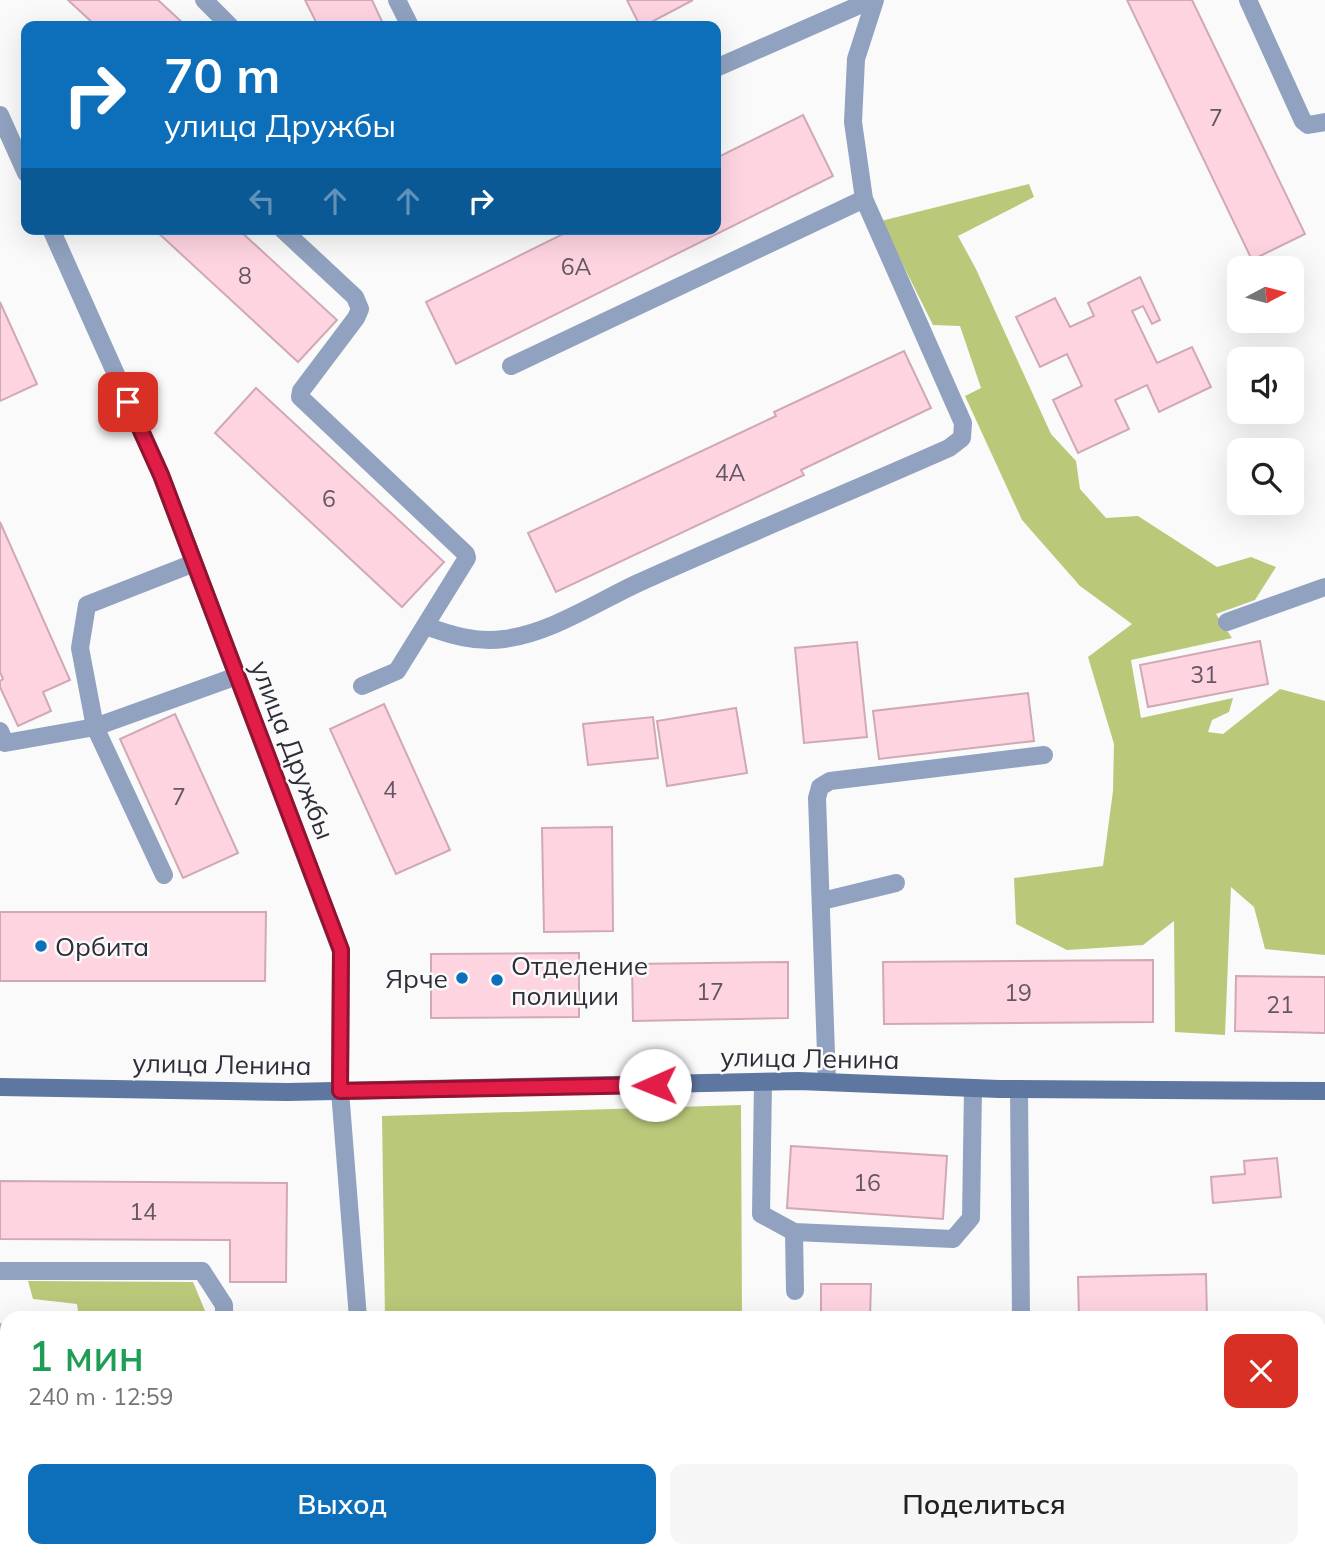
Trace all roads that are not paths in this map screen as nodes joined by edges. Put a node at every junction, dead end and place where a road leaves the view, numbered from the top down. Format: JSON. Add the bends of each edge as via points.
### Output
{"nodes":[{"id":1,"x":204,"y":0,"type":"edge"},
{"id":2,"x":397,"y":0,"type":"edge"},
{"id":3,"x":873,"y":0,"type":"edge"},
{"id":4,"x":1248,"y":0,"type":"edge"},
{"id":5,"x":225,"y":21,"type":"edge"},
{"id":6,"x":408,"y":21,"type":"edge"},
{"id":7,"x":721,"y":66,"type":"edge"},
{"id":8,"x":0,"y":114,"type":"edge"},
{"id":9,"x":1325,"y":122,"type":"edge"},
{"id":10,"x":21,"y":162,"type":"edge"},
{"id":11,"x":864,"y":198,"type":"junction"},
{"id":12,"x":54,"y":235,"type":"edge"},
{"id":13,"x":288,"y":235,"type":"edge"},
{"id":14,"x":511,"y":366,"type":"dead end"},
{"id":15,"x":194,"y":563,"type":"junction"},
{"id":16,"x":1325,"y":587,"type":"edge"},
{"id":17,"x":1227,"y":622,"type":"dead end"},
{"id":18,"x":426,"y":626,"type":"junction"},
{"id":19,"x":237,"y":676,"type":"junction"},
{"id":20,"x":362,"y":686,"type":"dead end"},
{"id":21,"x":95,"y":727,"type":"junction"},
{"id":22,"x":2,"y":740,"type":"edge"},
{"id":23,"x":1044,"y":755,"type":"dead end"},
{"id":24,"x":164,"y":875,"type":"dead end"},
{"id":25,"x":897,"y":883,"type":"dead end"},
{"id":26,"x":822,"y":901,"type":"junction"},
{"id":27,"x":763,"y":1082,"type":"junction"},
{"id":28,"x":827,"y":1082,"type":"junction"},
{"id":29,"x":0,"y":1087,"type":"edge"},
{"id":30,"x":973,"y":1088,"type":"junction"},
{"id":31,"x":1019,"y":1089,"type":"junction"},
{"id":32,"x":340,"y":1091,"type":"junction"},
{"id":33,"x":1325,"y":1091,"type":"edge"},
{"id":34,"x":794,"y":1232,"type":"junction"},
{"id":35,"x":0,"y":1271,"type":"edge"},
{"id":36,"x":795,"y":1291,"type":"dead end"},
{"id":37,"x":225,"y":1311,"type":"edge"},
{"id":38,"x":357,"y":1311,"type":"edge"},
{"id":39,"x":1021,"y":1311,"type":"edge"}],
"edges":[{"from":1,"to":5,"type":"street"},
{"from":2,"to":6,"type":"street"},
{"from":3,"to":7,"type":"street"},
{"from":3,"to":11,"type":"street","via":[[856,58],[853,122]]},
{"from":4,"to":9,"type":"street","via":[[1303,121],[1308,125]]},
{"from":8,"to":10,"type":"street"},
{"from":11,"to":14,"type":"street"},
{"from":11,"to":18,"type":"street","via":[[962,424],[962,438],[949,448],[523,635],[477,639]]},
{"from":12,"to":15,"type":"street","name":"улица Дружбы","via":[[161,475]]},
{"from":13,"to":18,"type":"street","via":[[355,297],[360,309],[300,397],[466,554],[467,561]]},
{"from":15,"to":19,"type":"street","name":"улица Дружбы"},
{"from":15,"to":21,"type":"street","via":[[87,605],[80,648]]},
{"from":16,"to":17,"type":"street"},
{"from":18,"to":20,"type":"street","via":[[397,671]]},
{"from":19,"to":21,"type":"street"},
{"from":19,"to":32,"type":"street","name":"улица Дружбы","via":[[341,950]]},
{"from":21,"to":22,"type":"street"},
{"from":21,"to":24,"type":"street"},
{"from":23,"to":26,"type":"street","via":[[830,781],[820,786]]},
{"from":25,"to":26,"type":"street"},
{"from":26,"to":28,"type":"street"},
{"from":27,"to":28,"type":"main road","name":"улица Ленина"},
{"from":27,"to":32,"type":"main road","name":"улица Ленина"},
{"from":27,"to":34,"type":"street","via":[[761,1214]]},
{"from":28,"to":30,"type":"main road","name":"улица Ленина"},
{"from":29,"to":32,"type":"main road","name":"улица Ленина"},
{"from":30,"to":31,"type":"main road","name":"улица Ленина"},
{"from":30,"to":34,"type":"street","via":[[971,1218],[953,1239]]},
{"from":31,"to":33,"type":"main road","name":"улица Ленина"},
{"from":31,"to":39,"type":"street"},
{"from":32,"to":38,"type":"street","name":"улица Дружбы"},
{"from":34,"to":36,"type":"street"},
{"from":35,"to":37,"type":"street","via":[[202,1271]]}]}
